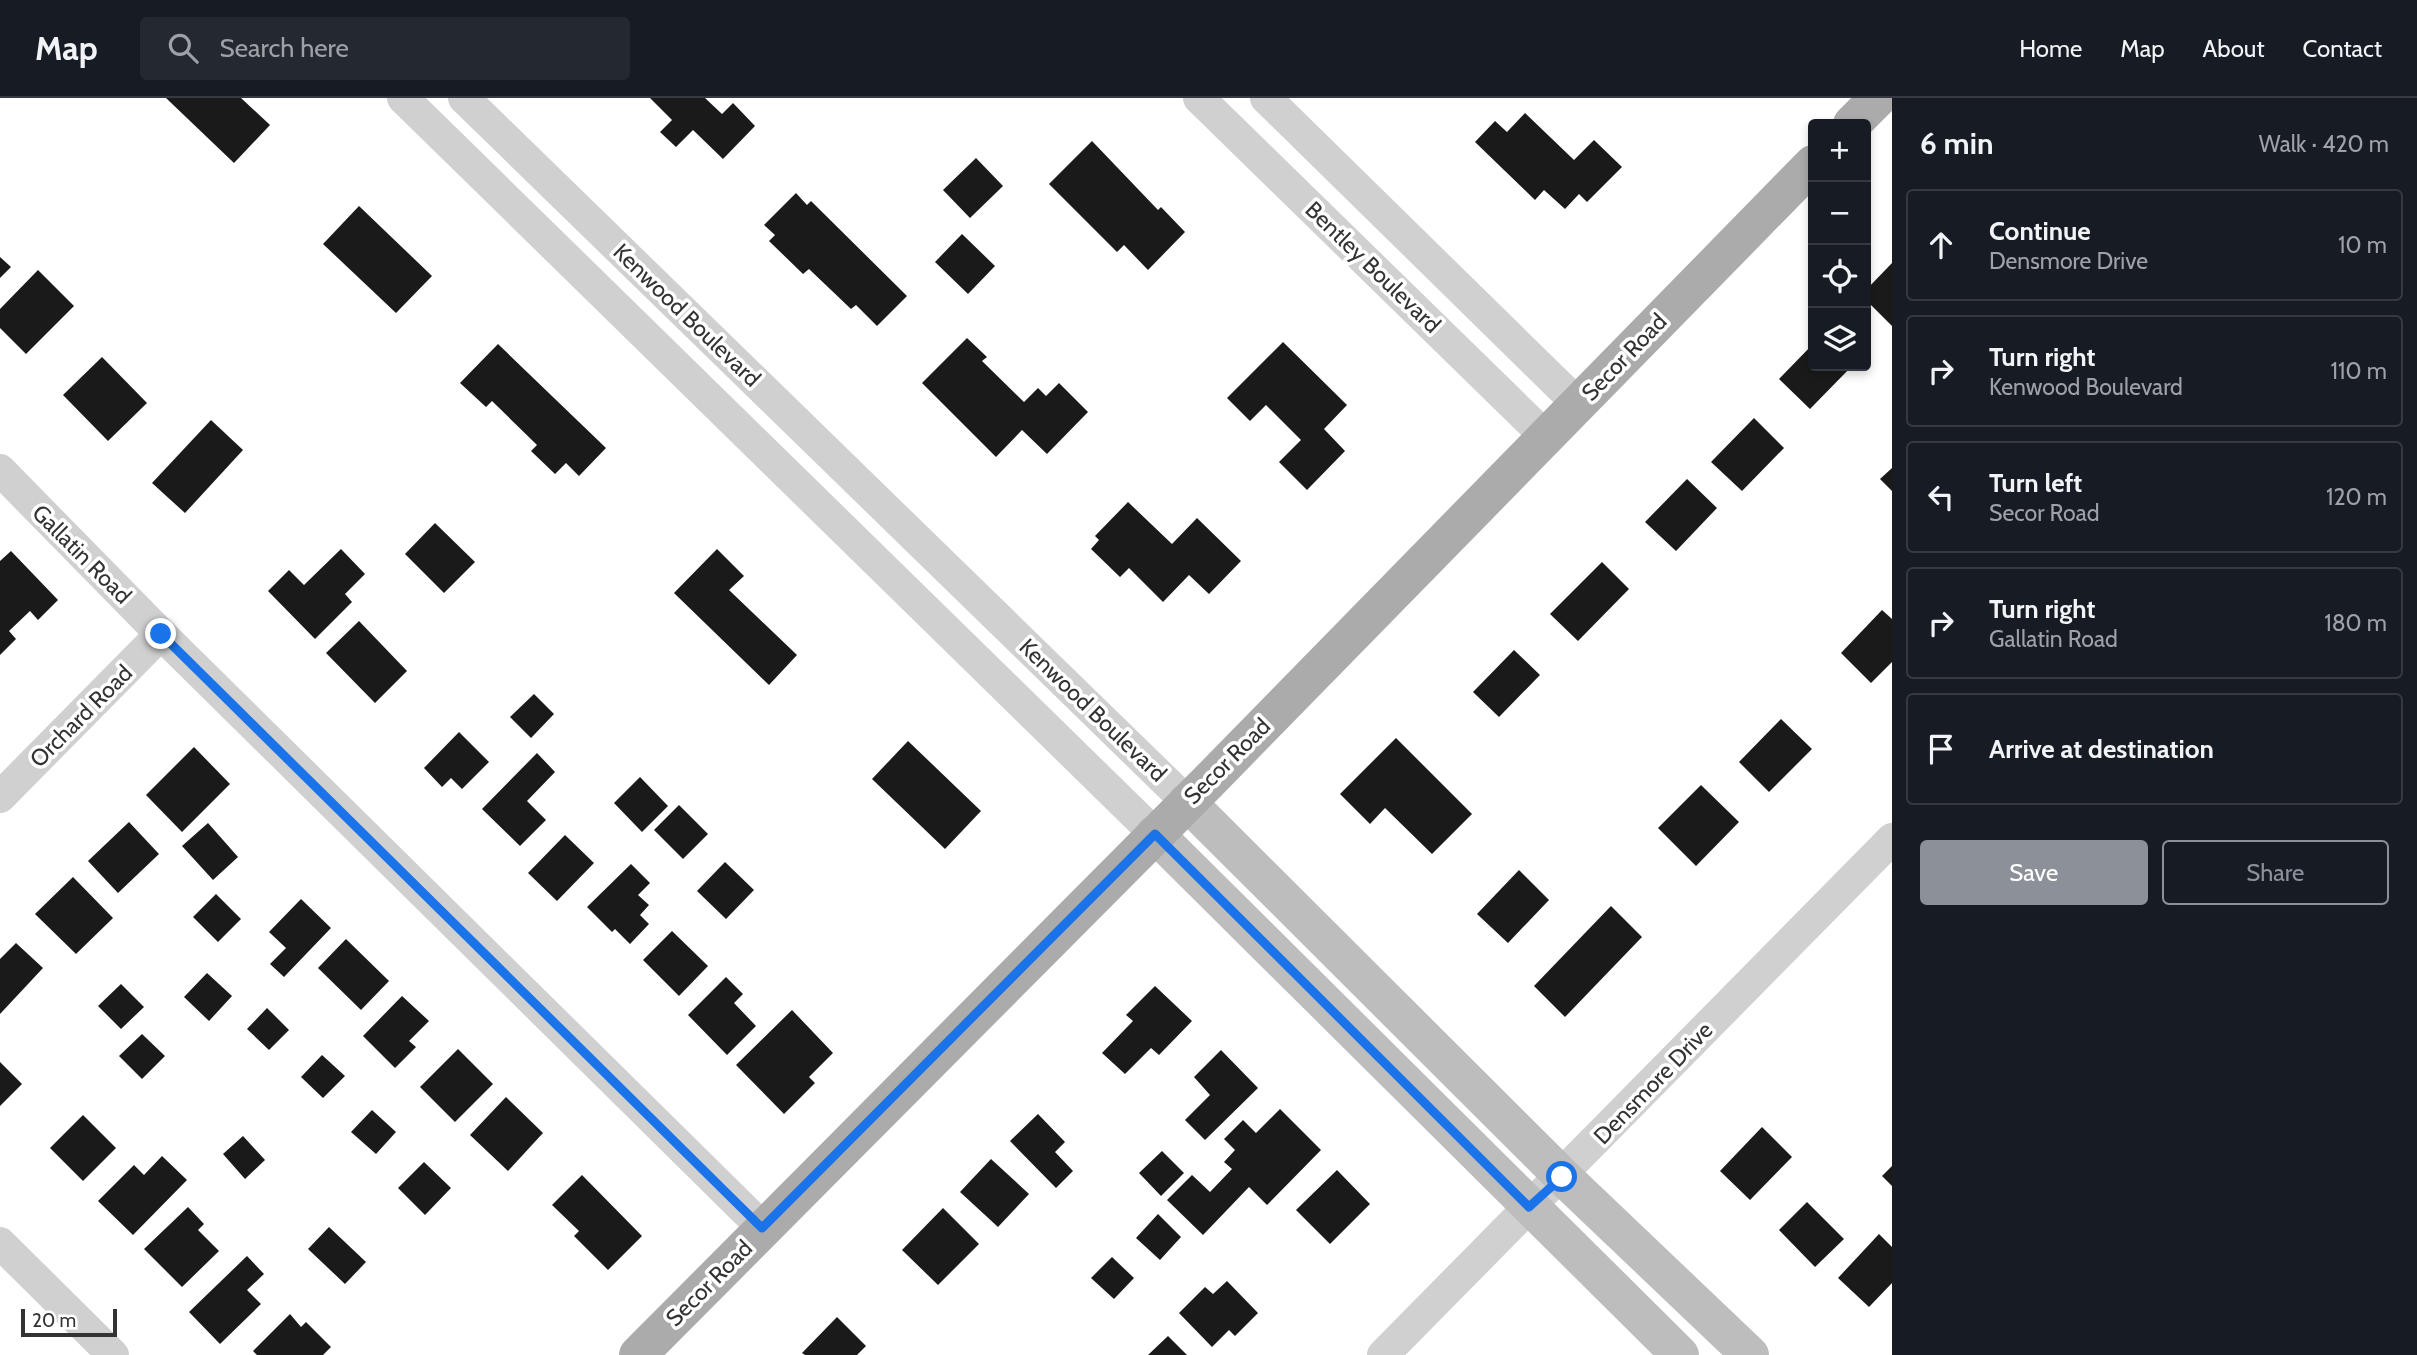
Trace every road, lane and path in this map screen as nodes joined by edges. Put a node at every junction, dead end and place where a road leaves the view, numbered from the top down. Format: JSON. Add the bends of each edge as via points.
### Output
{"nodes":[{"id":1,"x":403,"y":98,"type":"edge"},
{"id":2,"x":464,"y":98,"type":"edge"},
{"id":3,"x":1199,"y":98,"type":"edge"},
{"id":4,"x":1266,"y":98,"type":"edge"},
{"id":5,"x":1878,"y":98,"type":"edge"},
{"id":6,"x":1857,"y":119,"type":"edge"},
{"id":7,"x":1808,"y":169,"type":"edge"},
{"id":8,"x":1578,"y":404,"type":"junction"},
{"id":9,"x":1546,"y":437,"type":"junction"},
{"id":10,"x":0,"y":470,"type":"edge"},
{"id":11,"x":161,"y":634,"type":"junction"},
{"id":12,"x":0,"y":797,"type":"edge"},
{"id":13,"x":1187,"y":802,"type":"junction"},
{"id":14,"x":1155,"y":834,"type":"junction"},
{"id":15,"x":1892,"y":839,"type":"edge"},
{"id":16,"x":1562,"y":1177,"type":"junction"},
{"id":17,"x":1529,"y":1207,"type":"junction"},
{"id":18,"x":762,"y":1228,"type":"junction"},
{"id":19,"x":0,"y":1243,"type":"edge"},
{"id":20,"x":113,"y":1355,"type":"edge"},
{"id":21,"x":638,"y":1355,"type":"edge"},
{"id":22,"x":1383,"y":1355,"type":"edge"},
{"id":23,"x":1680,"y":1355,"type":"edge"},
{"id":24,"x":1749,"y":1355,"type":"edge"}],
"edges":[{"from":1,"to":14,"type":"street","name":"Kenwood Boulevard"},
{"from":2,"to":13,"type":"street","name":"Kenwood Boulevard"},
{"from":3,"to":9,"type":"street","name":"Bentley Boulevard"},
{"from":4,"to":8,"type":"street","name":"Bentley Boulevard"},
{"from":5,"to":6,"type":"main road"},
{"from":7,"to":8,"type":"main road","name":"Secor Road"},
{"from":8,"to":9,"type":"main road","name":"Secor Road"},
{"from":9,"to":13,"type":"main road","name":"Secor Road"},
{"from":10,"to":11,"type":"street","name":"Gallatin Road"},
{"from":11,"to":12,"type":"street","name":"Orchard Road"},
{"from":11,"to":18,"type":"street","name":"Gallatin Road"},
{"from":13,"to":14,"type":"main road","name":"Secor Road"},
{"from":13,"to":16,"type":"street","name":"Kenwood Boulevard"},
{"from":14,"to":17,"type":"street","name":"Kenwood Boulevard"},
{"from":14,"to":18,"type":"main road","name":"Secor Road"},
{"from":15,"to":16,"type":"street","name":"Densmore Drive"},
{"from":16,"to":17,"type":"street","name":"Densmore Drive"},
{"from":16,"to":24,"type":"street","name":"Kenwood Boulevard"},
{"from":17,"to":22,"type":"street","name":"Densmore Drive"},
{"from":17,"to":23,"type":"street","name":"Kenwood Boulevard"},
{"from":18,"to":21,"type":"main road","name":"Secor Road"},
{"from":19,"to":20,"type":"street"}]}
